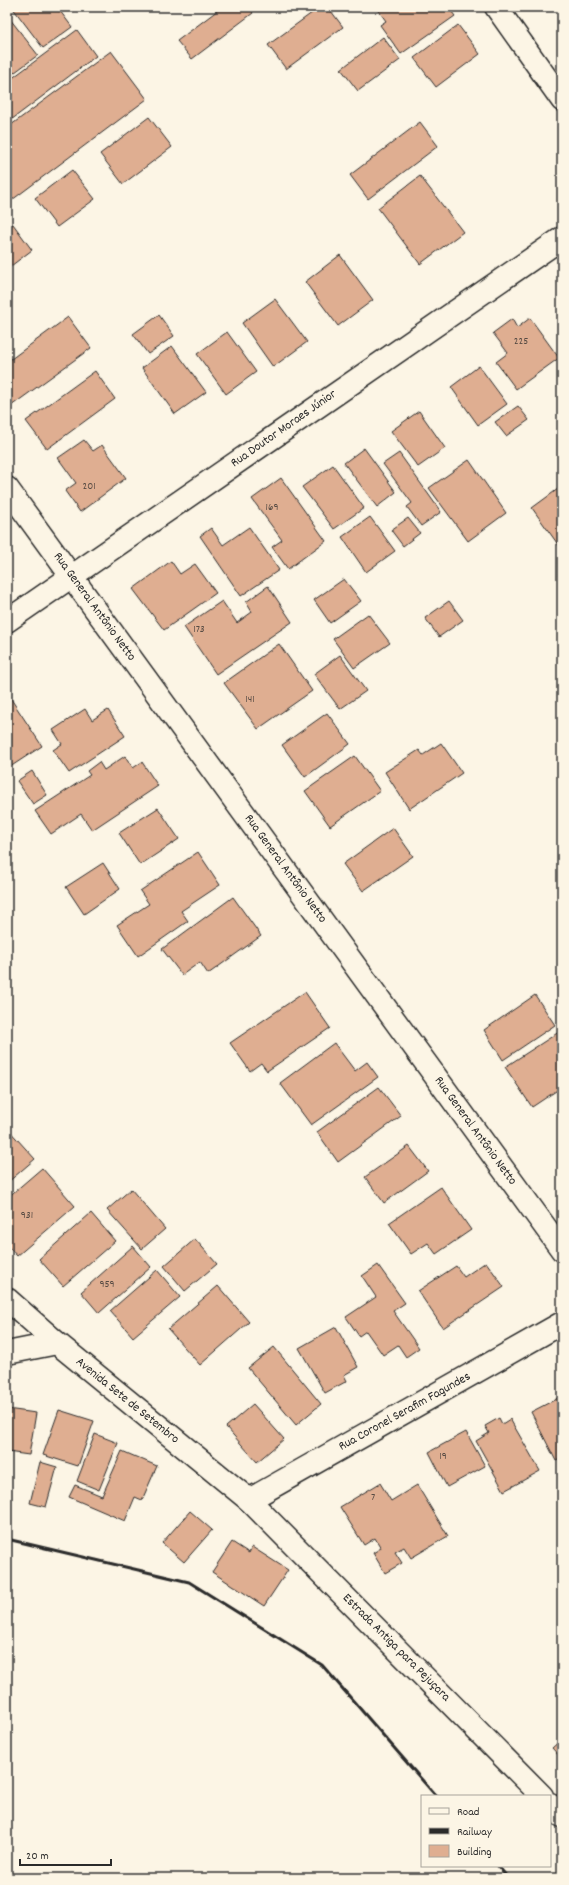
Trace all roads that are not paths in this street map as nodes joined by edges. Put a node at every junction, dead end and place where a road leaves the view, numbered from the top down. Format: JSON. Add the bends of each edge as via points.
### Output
{"nodes":[{"id":1,"x":496,"y":7,"type":"edge"},
{"id":2,"x":562,"y":100,"type":"edge"},
{"id":3,"x":562,"y":238,"type":"edge"},
{"id":4,"x":7,"y":488,"type":"edge"},
{"id":5,"x":72,"y":576,"type":"junction"},
{"id":6,"x":7,"y":621,"type":"edge"},
{"id":7,"x":562,"y":1250,"type":"edge"},
{"id":8,"x":7,"y":1299,"type":"edge"},
{"id":9,"x":562,"y":1323,"type":"edge"},
{"id":10,"x":57,"y":1343,"type":"junction"},
{"id":11,"x":7,"y":1353,"type":"edge"},
{"id":12,"x":249,"y":1500,"type":"junction"},
{"id":13,"x":541,"y":1795,"type":"edge"},
{"id":14,"x":551,"y":1805,"type":"edge"},
{"id":15,"x":562,"y":1816,"type":"edge"}],
"edges":[{"from":1,"to":2,"type":"street"},
{"from":3,"to":5,"type":"street","name":"Rua Doutor Moraes Júnior"},
{"from":4,"to":5,"type":"street","name":"Rua General Antônio Netto"},
{"from":5,"to":6,"type":"street","name":"Rua Doutor Moraes Júnior"},
{"from":5,"to":7,"type":"street","name":"Rua General Antônio Netto"},
{"from":8,"to":10,"type":"street","name":"Avenida Sete de Setembro"},
{"from":9,"to":12,"type":"street","name":"Rua Coronel Serafim Fagundes"},
{"from":10,"to":11,"type":"street"},
{"from":10,"to":12,"type":"street","name":"Avenida Sete de Setembro"},
{"from":12,"to":13,"type":"street","name":"Estrada Antiga para Pejuçara"},
{"from":14,"to":15,"type":"street"}]}
